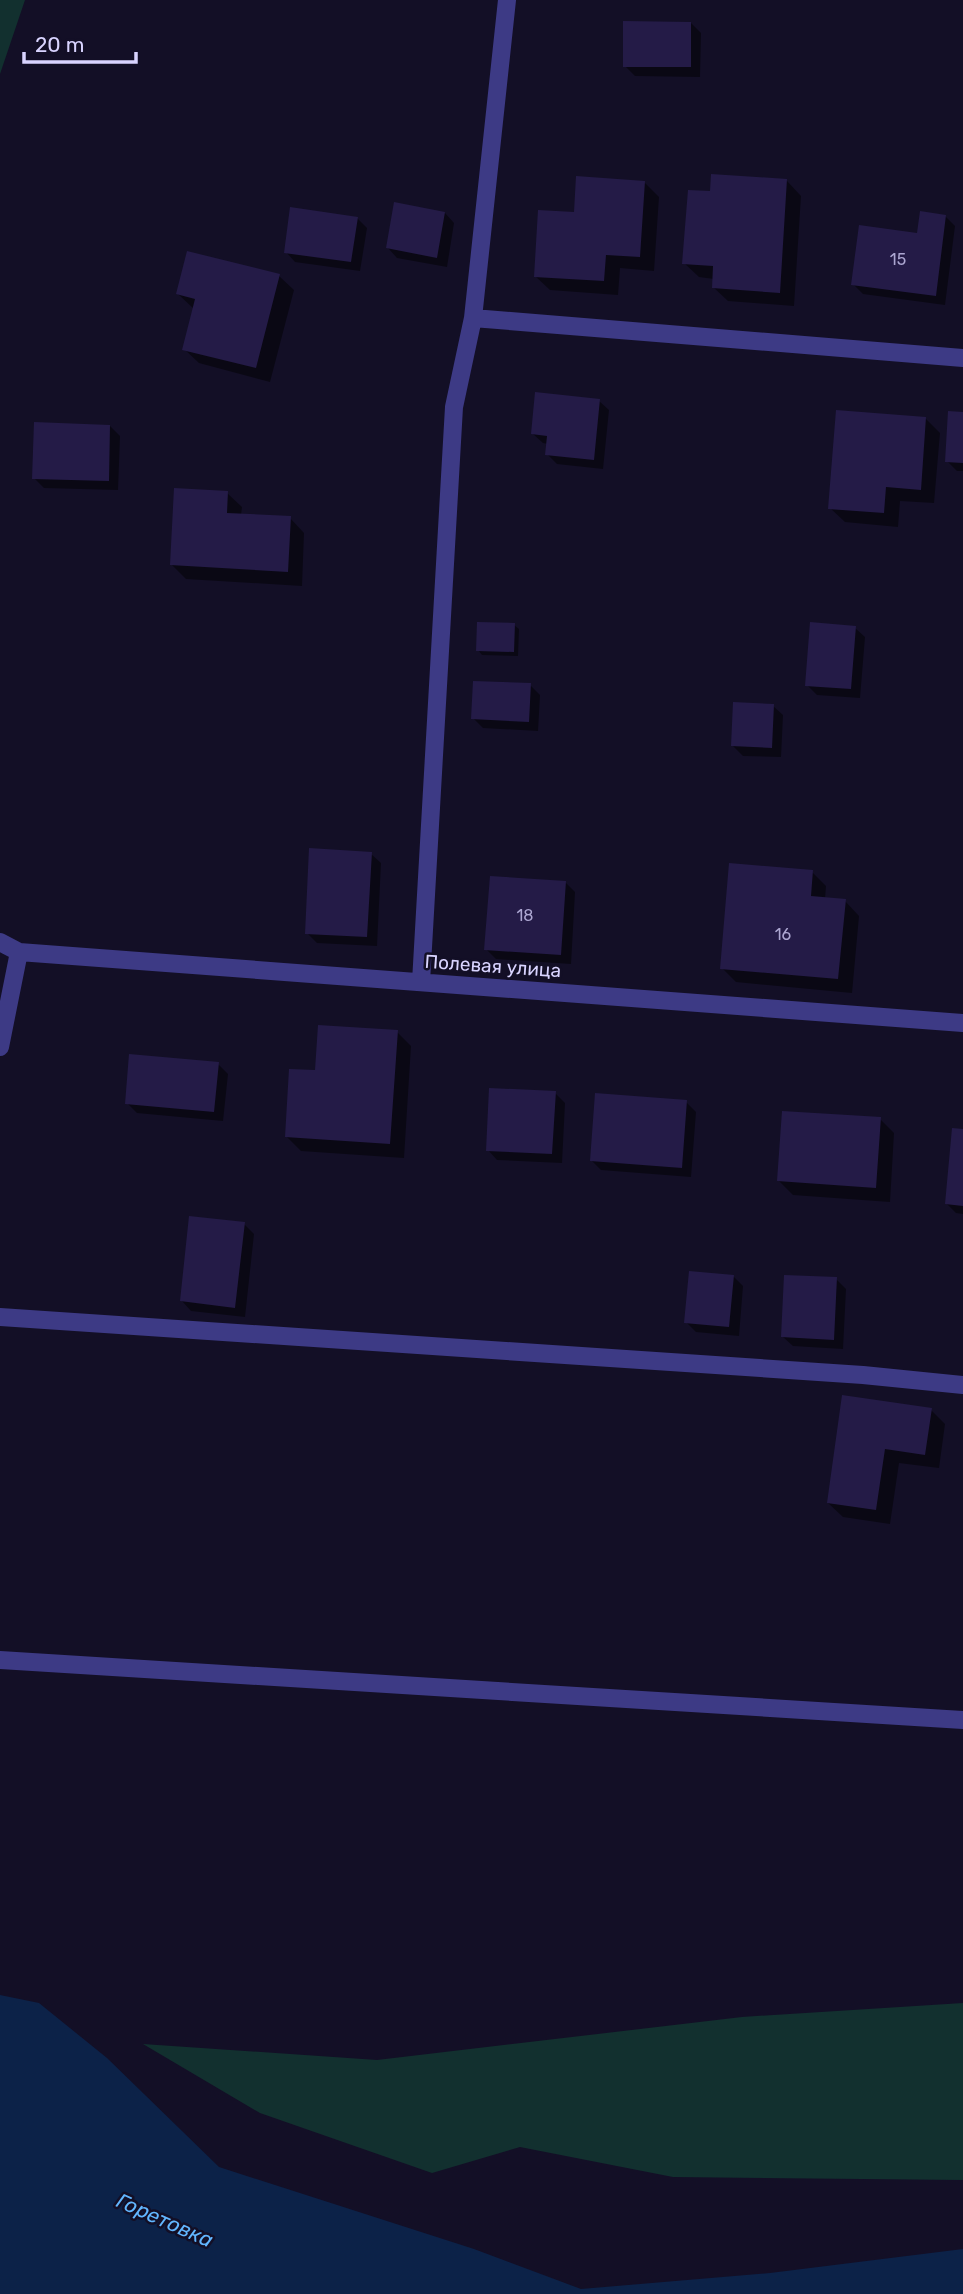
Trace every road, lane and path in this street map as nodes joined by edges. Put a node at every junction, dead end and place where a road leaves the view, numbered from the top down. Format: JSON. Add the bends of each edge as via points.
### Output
{"nodes":[{"id":1,"x":507,"y":0,"type":"edge"},
{"id":2,"x":473,"y":318,"type":"junction"},
{"id":3,"x":963,"y":358,"type":"edge"},
{"id":4,"x":0,"y":942,"type":"edge"},
{"id":5,"x":19,"y":951,"type":"junction"},
{"id":6,"x":421,"y":982,"type":"junction"},
{"id":7,"x":963,"y":1023,"type":"edge"},
{"id":8,"x":0,"y":1047,"type":"edge"},
{"id":9,"x":0,"y":1317,"type":"edge"},
{"id":10,"x":963,"y":1385,"type":"edge"},
{"id":11,"x":0,"y":1660,"type":"edge"},
{"id":12,"x":963,"y":1720,"type":"edge"}],
"edges":[{"from":1,"to":2,"type":"street"},
{"from":2,"to":3,"type":"street"},
{"from":2,"to":6,"type":"street","via":[[454,407]]},
{"from":4,"to":5,"type":"street"},
{"from":5,"to":6,"type":"street","name":"Полевая улица"},
{"from":5,"to":8,"type":"street"},
{"from":6,"to":7,"type":"street","name":"Полевая улица"},
{"from":9,"to":10,"type":"street"},
{"from":11,"to":12,"type":"street"}]}
